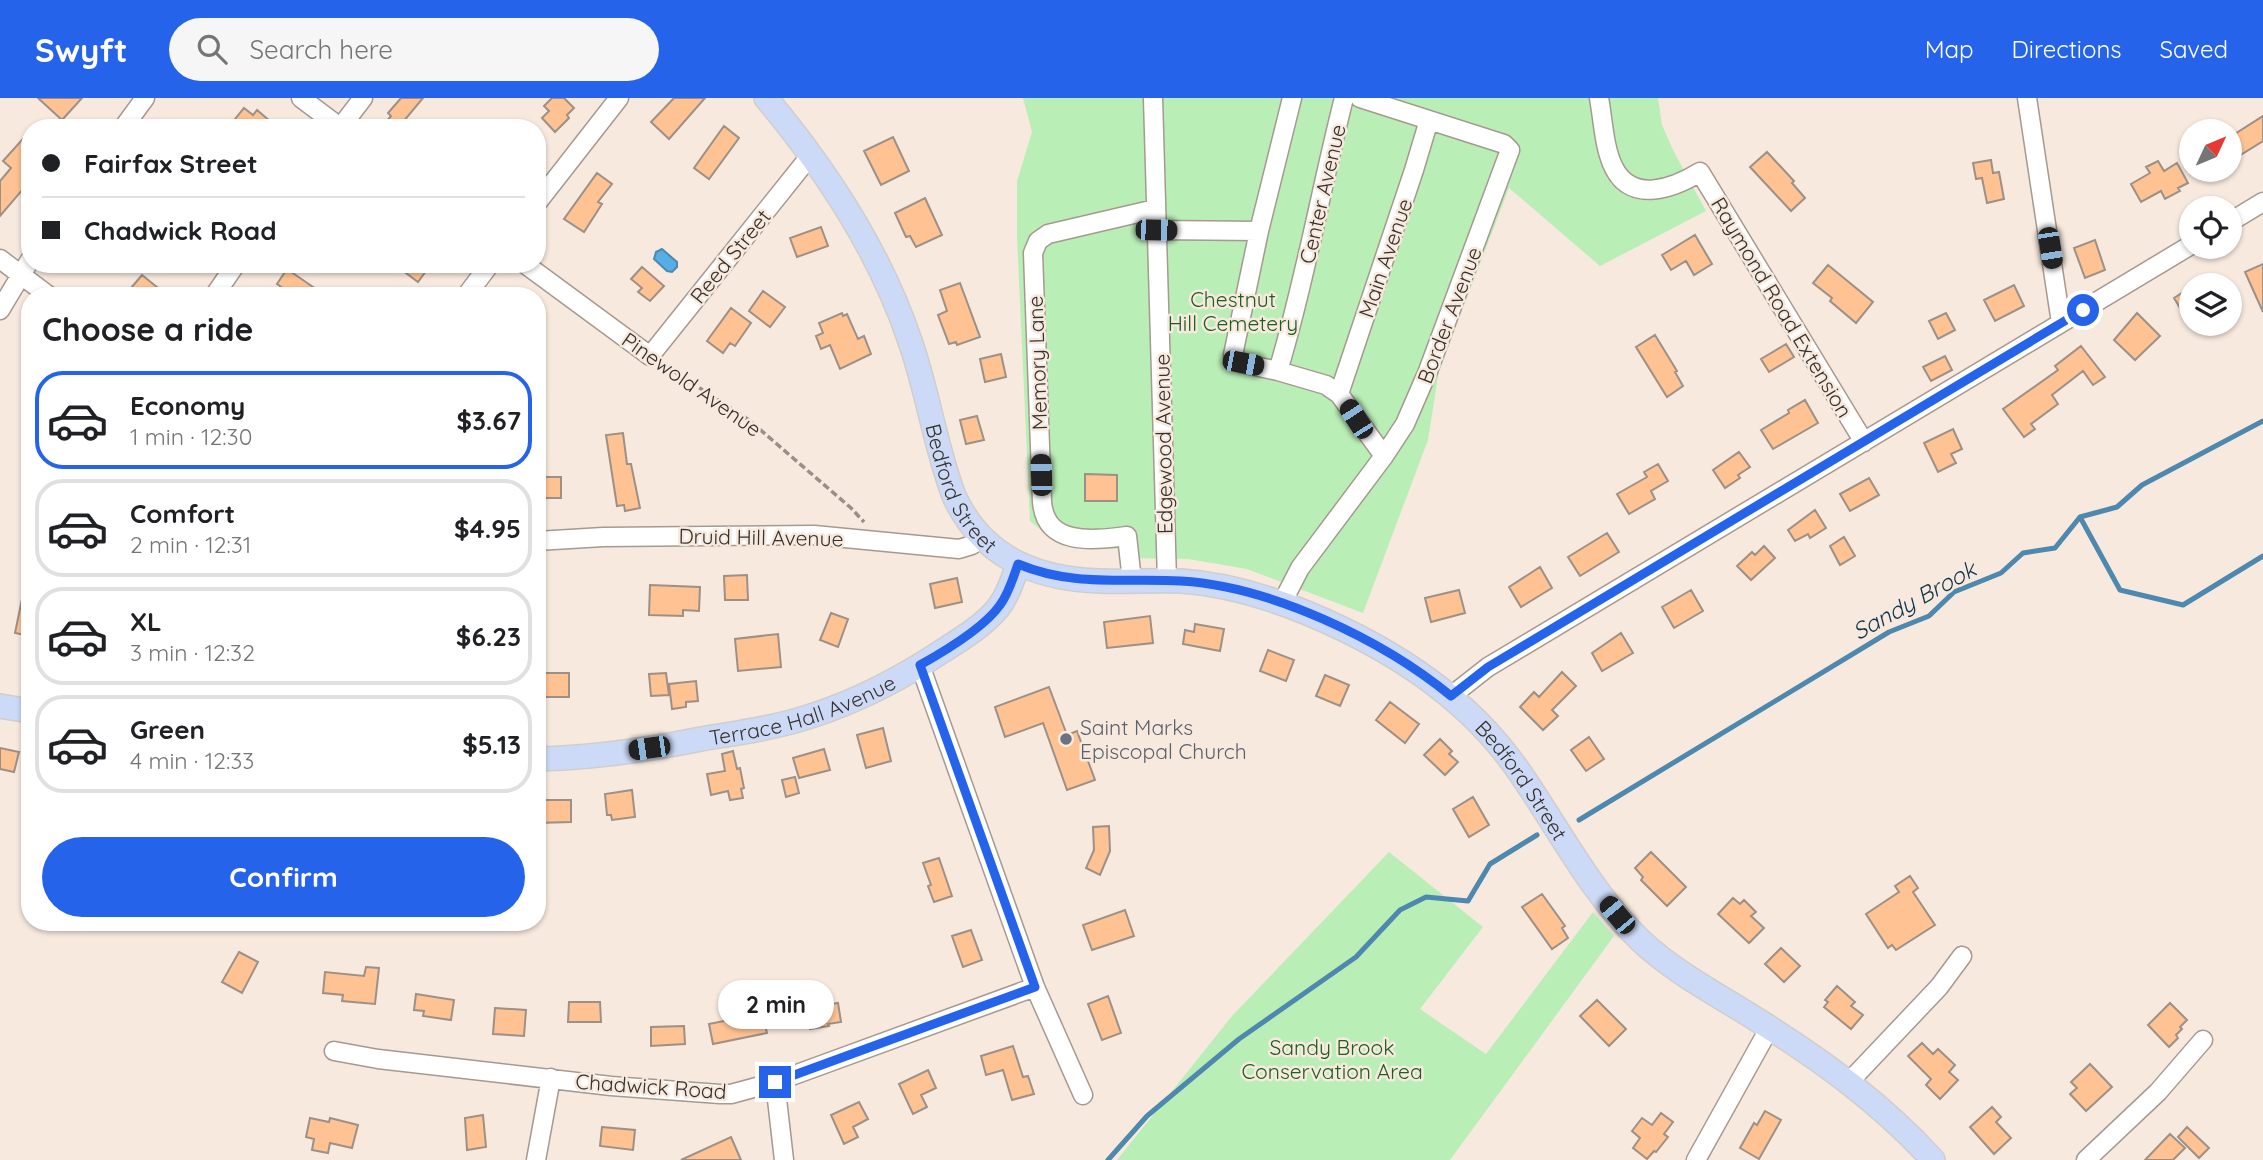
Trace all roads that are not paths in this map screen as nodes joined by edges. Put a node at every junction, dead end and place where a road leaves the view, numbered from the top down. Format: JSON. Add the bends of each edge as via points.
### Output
{"nodes":[{"id":1,"x":145,"y":98,"type":"edge"},
{"id":2,"x":301,"y":98,"type":"edge"},
{"id":3,"x":363,"y":98,"type":"edge"},
{"id":4,"x":619,"y":98,"type":"edge"},
{"id":5,"x":766,"y":98,"type":"edge"},
{"id":6,"x":1153,"y":98,"type":"edge"},
{"id":7,"x":1292,"y":98,"type":"edge"},
{"id":8,"x":1344,"y":98,"type":"edge"},
{"id":9,"x":1360,"y":98,"type":"edge"},
{"id":10,"x":1599,"y":98,"type":"edge"},
{"id":11,"x":2027,"y":98,"type":"edge"},
{"id":12,"x":130,"y":119,"type":"edge"},
{"id":13,"x":329,"y":119,"type":"edge"},
{"id":14,"x":348,"y":119,"type":"edge"},
{"id":15,"x":1429,"y":120,"type":"junction"},
{"id":16,"x":810,"y":156,"type":"junction"},
{"id":17,"x":546,"y":191,"type":"edge"},
{"id":18,"x":2263,"y":202,"type":"edge"},
{"id":19,"x":1154,"y":209,"type":"junction"},
{"id":20,"x":2242,"y":215,"type":"edge"},
{"id":21,"x":1156,"y":230,"type":"junction"},
{"id":22,"x":1259,"y":231,"type":"junction"},
{"id":23,"x":2179,"y":252,"type":"edge"},
{"id":24,"x":0,"y":260,"type":"edge"},
{"id":25,"x":21,"y":266,"type":"edge"},
{"id":26,"x":22,"y":273,"type":"edge"},
{"id":27,"x":30,"y":273,"type":"edge"},
{"id":28,"x":537,"y":273,"type":"edge"},
{"id":29,"x":42,"y":287,"type":"edge"},
{"id":30,"x":0,"y":310,"type":"edge"},
{"id":31,"x":2061,"y":323,"type":"junction"},
{"id":32,"x":650,"y":356,"type":"joint"},
{"id":33,"x":1278,"y":370,"type":"junction"},
{"id":34,"x":1339,"y":394,"type":"junction"},
{"id":35,"x":1864,"y":442,"type":"junction"},
{"id":36,"x":1384,"y":456,"type":"junction"},
{"id":37,"x":981,"y":537,"type":"junction"},
{"id":38,"x":546,"y":540,"type":"edge"},
{"id":39,"x":1018,"y":564,"type":"junction"},
{"id":40,"x":1132,"y":581,"type":"junction"},
{"id":41,"x":1167,"y":581,"type":"junction"},
{"id":42,"x":1282,"y":603,"type":"junction"},
{"id":43,"x":920,"y":665,"type":"junction"},
{"id":44,"x":1451,"y":696,"type":"junction"},
{"id":45,"x":0,"y":706,"type":"edge"},
{"id":46,"x":21,"y":710,"type":"edge"},
{"id":47,"x":546,"y":758,"type":"edge"},
{"id":48,"x":1962,"y":956,"type":"dead end"},
{"id":49,"x":1035,"y":987,"type":"junction"},
{"id":50,"x":1770,"y":1027,"type":"junction"},
{"id":51,"x":2203,"y":1040,"type":"dead end"},
{"id":52,"x":334,"y":1051,"type":"dead end"},
{"id":53,"x":551,"y":1078,"type":"junction"},
{"id":54,"x":775,"y":1082,"type":"junction"},
{"id":55,"x":1849,"y":1082,"type":"junction"},
{"id":56,"x":1083,"y":1095,"type":"dead end"},
{"id":57,"x":536,"y":1160,"type":"edge"},
{"id":58,"x":784,"y":1160,"type":"edge"},
{"id":59,"x":1696,"y":1160,"type":"edge"},
{"id":60,"x":1933,"y":1160,"type":"edge"},
{"id":61,"x":2086,"y":1160,"type":"edge"}],
"edges":[{"from":1,"to":12,"type":"street"},
{"from":2,"to":13,"type":"street"},
{"from":3,"to":14,"type":"street"},
{"from":4,"to":17,"type":"street"},
{"from":5,"to":16,"type":"main road","name":"Bedford Street"},
{"from":6,"to":19,"type":"street","name":"Edgewood Avenue"},
{"from":7,"to":22,"type":"street"},
{"from":8,"to":33,"type":"street","name":"Center Avenue"},
{"from":9,"to":15,"type":"street","name":"Border Avenue"},
{"from":10,"to":35,"type":"street","name":"Raymond Road Extension","via":[[1611,162],[1626,182],[1655,190],[1700,172]]},
{"from":11,"to":31,"type":"street"},
{"from":15,"to":34,"type":"street","name":"Main Avenue"},
{"from":15,"to":36,"type":"street","name":"Border Avenue","via":[[1504,144],[1510,150],[1428,371],[1405,424]]},
{"from":16,"to":32,"type":"street","name":"Reed Street"},
{"from":16,"to":37,"type":"main road","name":"Bedford Street","via":[[880,264],[911,344],[954,496]]},
{"from":18,"to":20,"type":"street"},
{"from":19,"to":21,"type":"street","name":"Edgewood Avenue"},
{"from":19,"to":40,"type":"street","name":"Memory Lane","via":[[1048,234],[1038,241],[1033,253],[1045,517],[1055,530],[1069,537],[1127,537]]},
{"from":21,"to":22,"type":"street"},
{"from":21,"to":41,"type":"street","name":"Edgewood Avenue"},
{"from":22,"to":33,"type":"street","via":[[1232,350],[1241,363]]},
{"from":23,"to":31,"type":"street"},
{"from":24,"to":25,"type":"street"},
{"from":26,"to":30,"type":"street"},
{"from":27,"to":29,"type":"street"},
{"from":28,"to":32,"type":"street","name":"Pinewold Avenue"},
{"from":31,"to":35,"type":"street"},
{"from":33,"to":34,"type":"street","via":[[1326,385]]},
{"from":34,"to":36,"type":"street"},
{"from":35,"to":44,"type":"street","via":[[1488,667]]},
{"from":36,"to":42,"type":"street","name":"Border Avenue","via":[[1300,568]]},
{"from":37,"to":38,"type":"street","name":"Druid Hill Avenue","via":[[959,549],[814,535]]},
{"from":37,"to":39,"type":"main road","name":"Bedford Street"},
{"from":39,"to":40,"type":"main road","name":"Bedford Street","via":[[1055,576]]},
{"from":39,"to":43,"type":"main road","name":"Terrace Hall Avenue","via":[[993,613]]},
{"from":40,"to":41,"type":"main road","name":"Bedford Street"},
{"from":41,"to":42,"type":"main road","name":"Bedford Street","via":[[1223,587]]},
{"from":42,"to":44,"type":"main road","name":"Bedford Street","via":[[1389,653]]},
{"from":43,"to":47,"type":"main road","name":"Terrace Hall Avenue","via":[[867,694],[810,716],[668,746]]},
{"from":43,"to":49,"type":"street"},
{"from":44,"to":50,"type":"main road","name":"Bedford Street","via":[[1517,768],[1597,890],[1642,941],[1673,967]]},
{"from":45,"to":46,"type":"main road"},
{"from":48,"to":55,"type":"street","via":[[1934,993]]},
{"from":49,"to":54,"type":"street","name":"Chadwick Road"},
{"from":49,"to":56,"type":"street"},
{"from":50,"to":55,"type":"main road","name":"Bedford Street"},
{"from":50,"to":59,"type":"street"},
{"from":51,"to":61,"type":"street","via":[[2158,1092]]},
{"from":52,"to":53,"type":"street","name":"Chadwick Road"},
{"from":53,"to":54,"type":"street","name":"Chadwick Road","via":[[720,1094]]},
{"from":53,"to":57,"type":"street"},
{"from":54,"to":58,"type":"street"},
{"from":55,"to":60,"type":"main road","name":"Bedford Street"}]}
